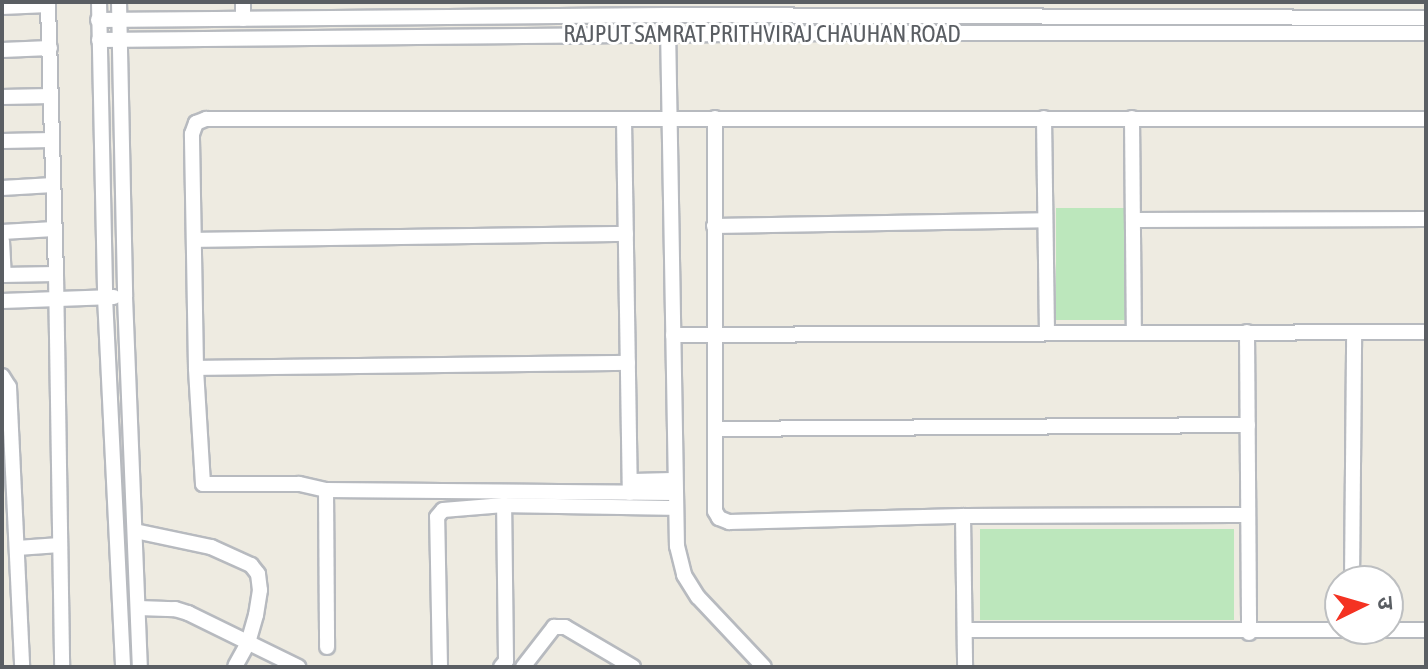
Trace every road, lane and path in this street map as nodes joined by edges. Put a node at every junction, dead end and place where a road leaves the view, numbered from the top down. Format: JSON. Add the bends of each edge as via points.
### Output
{"nodes":[{"id":1,"x":99,"y":2,"type":"edge"},
{"id":2,"x":119,"y":2,"type":"edge"},
{"id":3,"x":243,"y":2,"type":"edge"},
{"id":4,"x":48,"y":4,"type":"edge"},
{"id":5,"x":2,"y":7,"type":"edge"},
{"id":6,"x":851,"y":8,"type":"edge"},
{"id":7,"x":986,"y":8,"type":"edge"},
{"id":8,"x":1082,"y":8,"type":"edge"},
{"id":9,"x":438,"y":9,"type":"edge"},
{"id":10,"x":1209,"y":9,"type":"edge"},
{"id":11,"x":1355,"y":10,"type":"edge"},
{"id":12,"x":667,"y":15,"type":"junction"},
{"id":13,"x":1426,"y":18,"type":"edge"},
{"id":14,"x":243,"y":19,"type":"junction"},
{"id":15,"x":98,"y":20,"type":"junction"},
{"id":16,"x":119,"y":20,"type":"junction"},
{"id":17,"x":1426,"y":33,"type":"edge"},
{"id":18,"x":668,"y":34,"type":"junction"},
{"id":19,"x":439,"y":37,"type":"junction"},
{"id":20,"x":99,"y":40,"type":"junction"},
{"id":21,"x":119,"y":40,"type":"junction"},
{"id":22,"x":50,"y":48,"type":"junction"},
{"id":23,"x":2,"y":50,"type":"edge"},
{"id":24,"x":51,"y":96,"type":"junction"},
{"id":25,"x":2,"y":97,"type":"edge"},
{"id":26,"x":715,"y":118,"type":"junction"},
{"id":27,"x":1044,"y":118,"type":"junction"},
{"id":28,"x":1132,"y":118,"type":"junction"},
{"id":29,"x":1426,"y":119,"type":"edge"},
{"id":30,"x":624,"y":120,"type":"junction"},
{"id":31,"x":669,"y":120,"type":"junction"},
{"id":32,"x":52,"y":140,"type":"junction"},
{"id":33,"x":2,"y":141,"type":"edge"},
{"id":34,"x":53,"y":185,"type":"junction"},
{"id":35,"x":2,"y":188,"type":"edge"},
{"id":36,"x":1426,"y":219,"type":"edge"},
{"id":37,"x":1045,"y":220,"type":"junction"},
{"id":38,"x":1133,"y":220,"type":"junction"},
{"id":39,"x":714,"y":226,"type":"junction"},
{"id":40,"x":54,"y":229,"type":"junction"},
{"id":41,"x":2,"y":232,"type":"edge"},
{"id":42,"x":626,"y":234,"type":"junction"},
{"id":43,"x":194,"y":240,"type":"junction"},
{"id":44,"x":2,"y":241,"type":"edge"},
{"id":45,"x":56,"y":274,"type":"junction"},
{"id":46,"x":3,"y":275,"type":"edge"},
{"id":47,"x":105,"y":297,"type":"junction"},
{"id":48,"x":125,"y":297,"type":"junction"},
{"id":49,"x":55,"y":299,"type":"junction"},
{"id":50,"x":2,"y":301,"type":"edge"},
{"id":51,"x":1247,"y":332,"type":"junction"},
{"id":52,"x":1354,"y":332,"type":"junction"},
{"id":53,"x":1426,"y":332,"type":"edge"},
{"id":54,"x":1047,"y":333,"type":"junction"},
{"id":55,"x":1134,"y":333,"type":"junction"},
{"id":56,"x":714,"y":334,"type":"junction"},
{"id":57,"x":673,"y":335,"type":"junction"},
{"id":58,"x":628,"y":363,"type":"junction"},
{"id":59,"x":196,"y":368,"type":"junction"},
{"id":60,"x":2,"y":376,"type":"edge"},
{"id":61,"x":1248,"y":425,"type":"junction"},
{"id":62,"x":715,"y":429,"type":"junction"},
{"id":63,"x":675,"y":486,"type":"junction"},
{"id":64,"x":630,"y":487,"type":"junction"},
{"id":65,"x":326,"y":490,"type":"junction"},
{"id":66,"x":504,"y":505,"type":"junction"},
{"id":67,"x":676,"y":508,"type":"junction"},
{"id":68,"x":1246,"y":515,"type":"junction"},
{"id":69,"x":963,"y":516,"type":"junction"},
{"id":70,"x":135,"y":531,"type":"junction"},
{"id":71,"x":60,"y":545,"type":"junction"},
{"id":72,"x":17,"y":548,"type":"junction"},
{"id":73,"x":1352,"y":565,"type":"edge"},
{"id":74,"x":138,"y":608,"type":"junction"},
{"id":75,"x":965,"y":630,"type":"junction"},
{"id":76,"x":1404,"y":630,"type":"edge"},
{"id":77,"x":1426,"y":630,"type":"edge"},
{"id":78,"x":1324,"y":631,"type":"edge"},
{"id":79,"x":1249,"y":633,"type":"junction"},
{"id":80,"x":248,"y":643,"type":"junction"},
{"id":81,"x":327,"y":647,"type":"dead end"},
{"id":82,"x":22,"y":667,"type":"edge"},
{"id":83,"x":62,"y":667,"type":"edge"},
{"id":84,"x":123,"y":667,"type":"edge"},
{"id":85,"x":140,"y":667,"type":"edge"},
{"id":86,"x":235,"y":667,"type":"edge"},
{"id":87,"x":298,"y":667,"type":"edge"},
{"id":88,"x":440,"y":667,"type":"edge"},
{"id":89,"x":501,"y":667,"type":"edge"},
{"id":90,"x":523,"y":667,"type":"edge"},
{"id":91,"x":633,"y":667,"type":"edge"},
{"id":92,"x":764,"y":667,"type":"edge"},
{"id":93,"x":965,"y":667,"type":"edge"}],
"edges":[{"from":1,"to":15,"type":"street"},
{"from":2,"to":16,"type":"street"},
{"from":3,"to":14,"type":"street"},
{"from":4,"to":5,"type":"street"},
{"from":4,"to":22,"type":"street"},
{"from":6,"to":7,"type":"street","name":"RAJPUT SAMRAT PRITHVIRAJ CHAUHAN ROAD"},
{"from":6,"to":12,"type":"street","name":"RAJPUT SAMRAT PRITHVIRAJ CHAUHAN ROAD"},
{"from":7,"to":8,"type":"street","name":"RAJPUT SAMRAT PRITHVIRAJ CHAUHAN ROAD"},
{"from":8,"to":10,"type":"street","name":"RAJPUT SAMRAT PRITHVIRAJ CHAUHAN ROAD"},
{"from":9,"to":12,"type":"street","name":"RAJPUT SAMRAT PRITHVIRAJ CHAUHAN ROAD"},
{"from":9,"to":14,"type":"street","name":"RAJPUT SAMRAT PRITHVIRAJ CHAUHAN ROAD"},
{"from":9,"to":19,"type":"street"},
{"from":10,"to":11,"type":"street","name":"RAJPUT SAMRAT PRITHVIRAJ CHAUHAN ROAD"},
{"from":11,"to":13,"type":"street","name":"RAJPUT SAMRAT PRITHVIRAJ CHAUHAN ROAD"},
{"from":12,"to":18,"type":"street"},
{"from":14,"to":16,"type":"street","name":"RAJPUT SAMRAT PRITHVIRAJ CHAUHAN ROAD"},
{"from":15,"to":16,"type":"street","name":"RAJPUT SAMRAT PRITHVIRAJ CHAUHAN ROAD"},
{"from":15,"to":20,"type":"street"},
{"from":16,"to":21,"type":"street"},
{"from":17,"to":18,"type":"street","name":"RAJPUT SAMRAT PRITHVIRAJ CHAUHAN ROAD"},
{"from":18,"to":19,"type":"street","name":"RAJPUT SAMRAT PRITHVIRAJ CHAUHAN ROAD"},
{"from":18,"to":31,"type":"street"},
{"from":19,"to":21,"type":"street","name":"RAJPUT SAMRAT PRITHVIRAJ CHAUHAN ROAD"},
{"from":20,"to":21,"type":"street","name":"RAJPUT SAMRAT PRITHVIRAJ CHAUHAN ROAD"},
{"from":20,"to":47,"type":"street"},
{"from":21,"to":48,"type":"street"},
{"from":22,"to":23,"type":"street"},
{"from":22,"to":24,"type":"street"},
{"from":24,"to":25,"type":"street"},
{"from":24,"to":32,"type":"street"},
{"from":26,"to":27,"type":"street"},
{"from":26,"to":31,"type":"street"},
{"from":26,"to":39,"type":"street"},
{"from":27,"to":28,"type":"street"},
{"from":27,"to":37,"type":"street"},
{"from":28,"to":29,"type":"street"},
{"from":28,"to":38,"type":"street"},
{"from":30,"to":31,"type":"street"},
{"from":30,"to":42,"type":"street"},
{"from":30,"to":43,"type":"street","via":[[206,119],[196,123],[192,134]]},
{"from":31,"to":57,"type":"street"},
{"from":32,"to":33,"type":"street"},
{"from":32,"to":34,"type":"street"},
{"from":34,"to":35,"type":"street"},
{"from":34,"to":40,"type":"street"},
{"from":36,"to":38,"type":"street"},
{"from":37,"to":39,"type":"street"},
{"from":37,"to":54,"type":"street"},
{"from":38,"to":55,"type":"street"},
{"from":39,"to":56,"type":"street"},
{"from":40,"to":41,"type":"street"},
{"from":40,"to":45,"type":"street"},
{"from":42,"to":43,"type":"street"},
{"from":42,"to":58,"type":"street"},
{"from":43,"to":59,"type":"street"},
{"from":44,"to":46,"type":"street"},
{"from":45,"to":46,"type":"street"},
{"from":45,"to":49,"type":"street"},
{"from":47,"to":48,"type":"street"},
{"from":47,"to":49,"type":"street"},
{"from":47,"to":84,"type":"street"},
{"from":48,"to":70,"type":"street"},
{"from":49,"to":50,"type":"street"},
{"from":49,"to":71,"type":"street"},
{"from":51,"to":52,"type":"street"},
{"from":51,"to":55,"type":"street"},
{"from":51,"to":61,"type":"street"},
{"from":52,"to":53,"type":"street"},
{"from":52,"to":73,"type":"street"},
{"from":54,"to":55,"type":"street"},
{"from":54,"to":56,"type":"street"},
{"from":56,"to":57,"type":"street"},
{"from":56,"to":62,"type":"street"},
{"from":57,"to":63,"type":"street"},
{"from":58,"to":59,"type":"street"},
{"from":58,"to":64,"type":"street"},
{"from":59,"to":65,"type":"street","via":[[203,484],[299,484]]},
{"from":60,"to":72,"type":"street","via":[[9,387]]},
{"from":61,"to":62,"type":"street"},
{"from":61,"to":68,"type":"street"},
{"from":62,"to":69,"type":"street","via":[[715,511],[729,522]]},
{"from":63,"to":64,"type":"street"},
{"from":63,"to":67,"type":"street"},
{"from":64,"to":65,"type":"street"},
{"from":65,"to":81,"type":"street"},
{"from":66,"to":67,"type":"street"},
{"from":66,"to":88,"type":"street","via":[[443,510],[437,517]]},
{"from":66,"to":89,"type":"street","via":[[506,661]]},
{"from":67,"to":92,"type":"street","via":[[684,575]]},
{"from":68,"to":69,"type":"street"},
{"from":68,"to":79,"type":"street"},
{"from":69,"to":75,"type":"street"},
{"from":70,"to":74,"type":"street"},
{"from":70,"to":80,"type":"street","via":[[211,547],[251,565],[260,590]]},
{"from":71,"to":72,"type":"street"},
{"from":71,"to":83,"type":"street"},
{"from":72,"to":82,"type":"street"},
{"from":74,"to":80,"type":"street","via":[[175,609]]},
{"from":74,"to":85,"type":"street"},
{"from":75,"to":79,"type":"street"},
{"from":75,"to":93,"type":"street"},
{"from":76,"to":77,"type":"street"},
{"from":78,"to":79,"type":"street"},
{"from":80,"to":86,"type":"street"},
{"from":80,"to":87,"type":"street"},
{"from":90,"to":91,"type":"street","via":[[554,627],[565,627]]}]}
